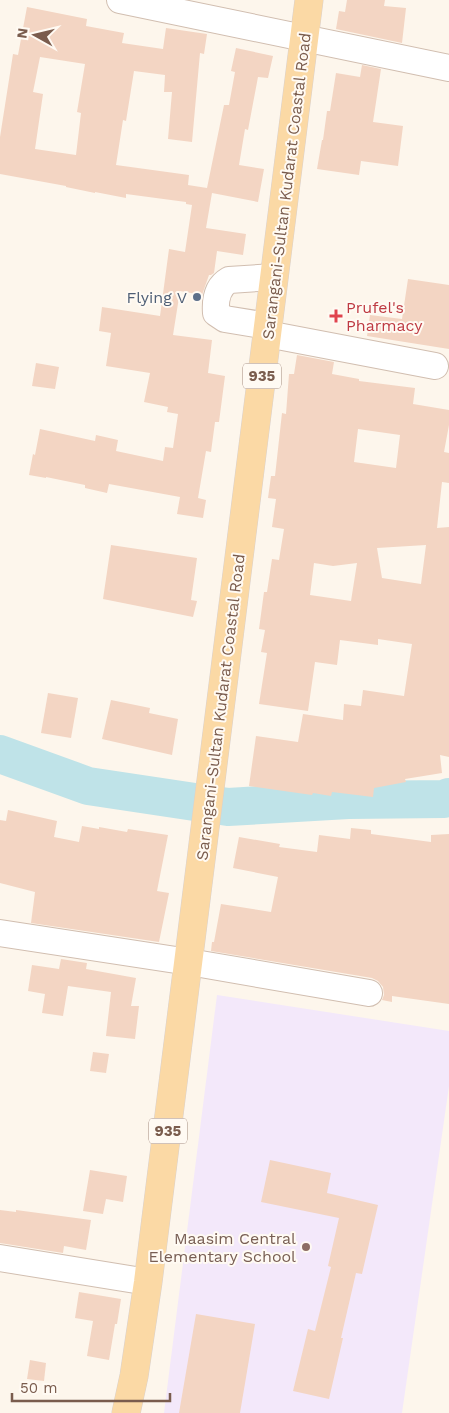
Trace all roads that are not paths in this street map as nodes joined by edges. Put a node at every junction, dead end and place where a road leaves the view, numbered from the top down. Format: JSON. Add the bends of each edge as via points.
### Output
{"nodes":[{"id":1,"x":120,"y":0,"type":"edge"},
{"id":2,"x":310,"y":0,"type":"edge"},
{"id":3,"x":304,"y":37,"type":"junction"},
{"id":4,"x":449,"y":68,"type":"edge"},
{"id":5,"x":274,"y":277,"type":"junction"},
{"id":6,"x":268,"y":330,"type":"junction"},
{"id":7,"x":436,"y":366,"type":"dead end"},
{"id":8,"x":0,"y":933,"type":"edge"},
{"id":9,"x":189,"y":962,"type":"junction"},
{"id":10,"x":369,"y":993,"type":"dead end"},
{"id":11,"x":0,"y":1258,"type":"edge"},
{"id":12,"x":148,"y":1282,"type":"junction"},
{"id":13,"x":126,"y":1413,"type":"edge"}],
"edges":[{"from":1,"to":3,"type":"street"},
{"from":2,"to":3,"type":"main road","name":"Sarangani-Sultan Kudarat Coastal Road","number":"935"},
{"from":3,"to":4,"type":"street"},
{"from":3,"to":5,"type":"main road","name":"Sarangani-Sultan Kudarat Coastal Road","number":"935"},
{"from":5,"to":6,"type":"main road","name":"Sarangani-Sultan Kudarat Coastal Road","number":"935"},
{"from":5,"to":6,"type":"street","via":[[230,280],[223,283],[216,299],[216,313],[225,319]]},
{"from":6,"to":7,"type":"street"},
{"from":6,"to":9,"type":"main road","name":"Sarangani-Sultan Kudarat Coastal Road","number":"935"},
{"from":8,"to":9,"type":"street"},
{"from":9,"to":10,"type":"street"},
{"from":9,"to":12,"type":"main road","name":"Sarangani-Sultan Kudarat Coastal Road","number":"935"},
{"from":11,"to":12,"type":"street"},
{"from":12,"to":13,"type":"main road","name":"Sarangani-Sultan Kudarat Coastal Road","number":"935"}]}
